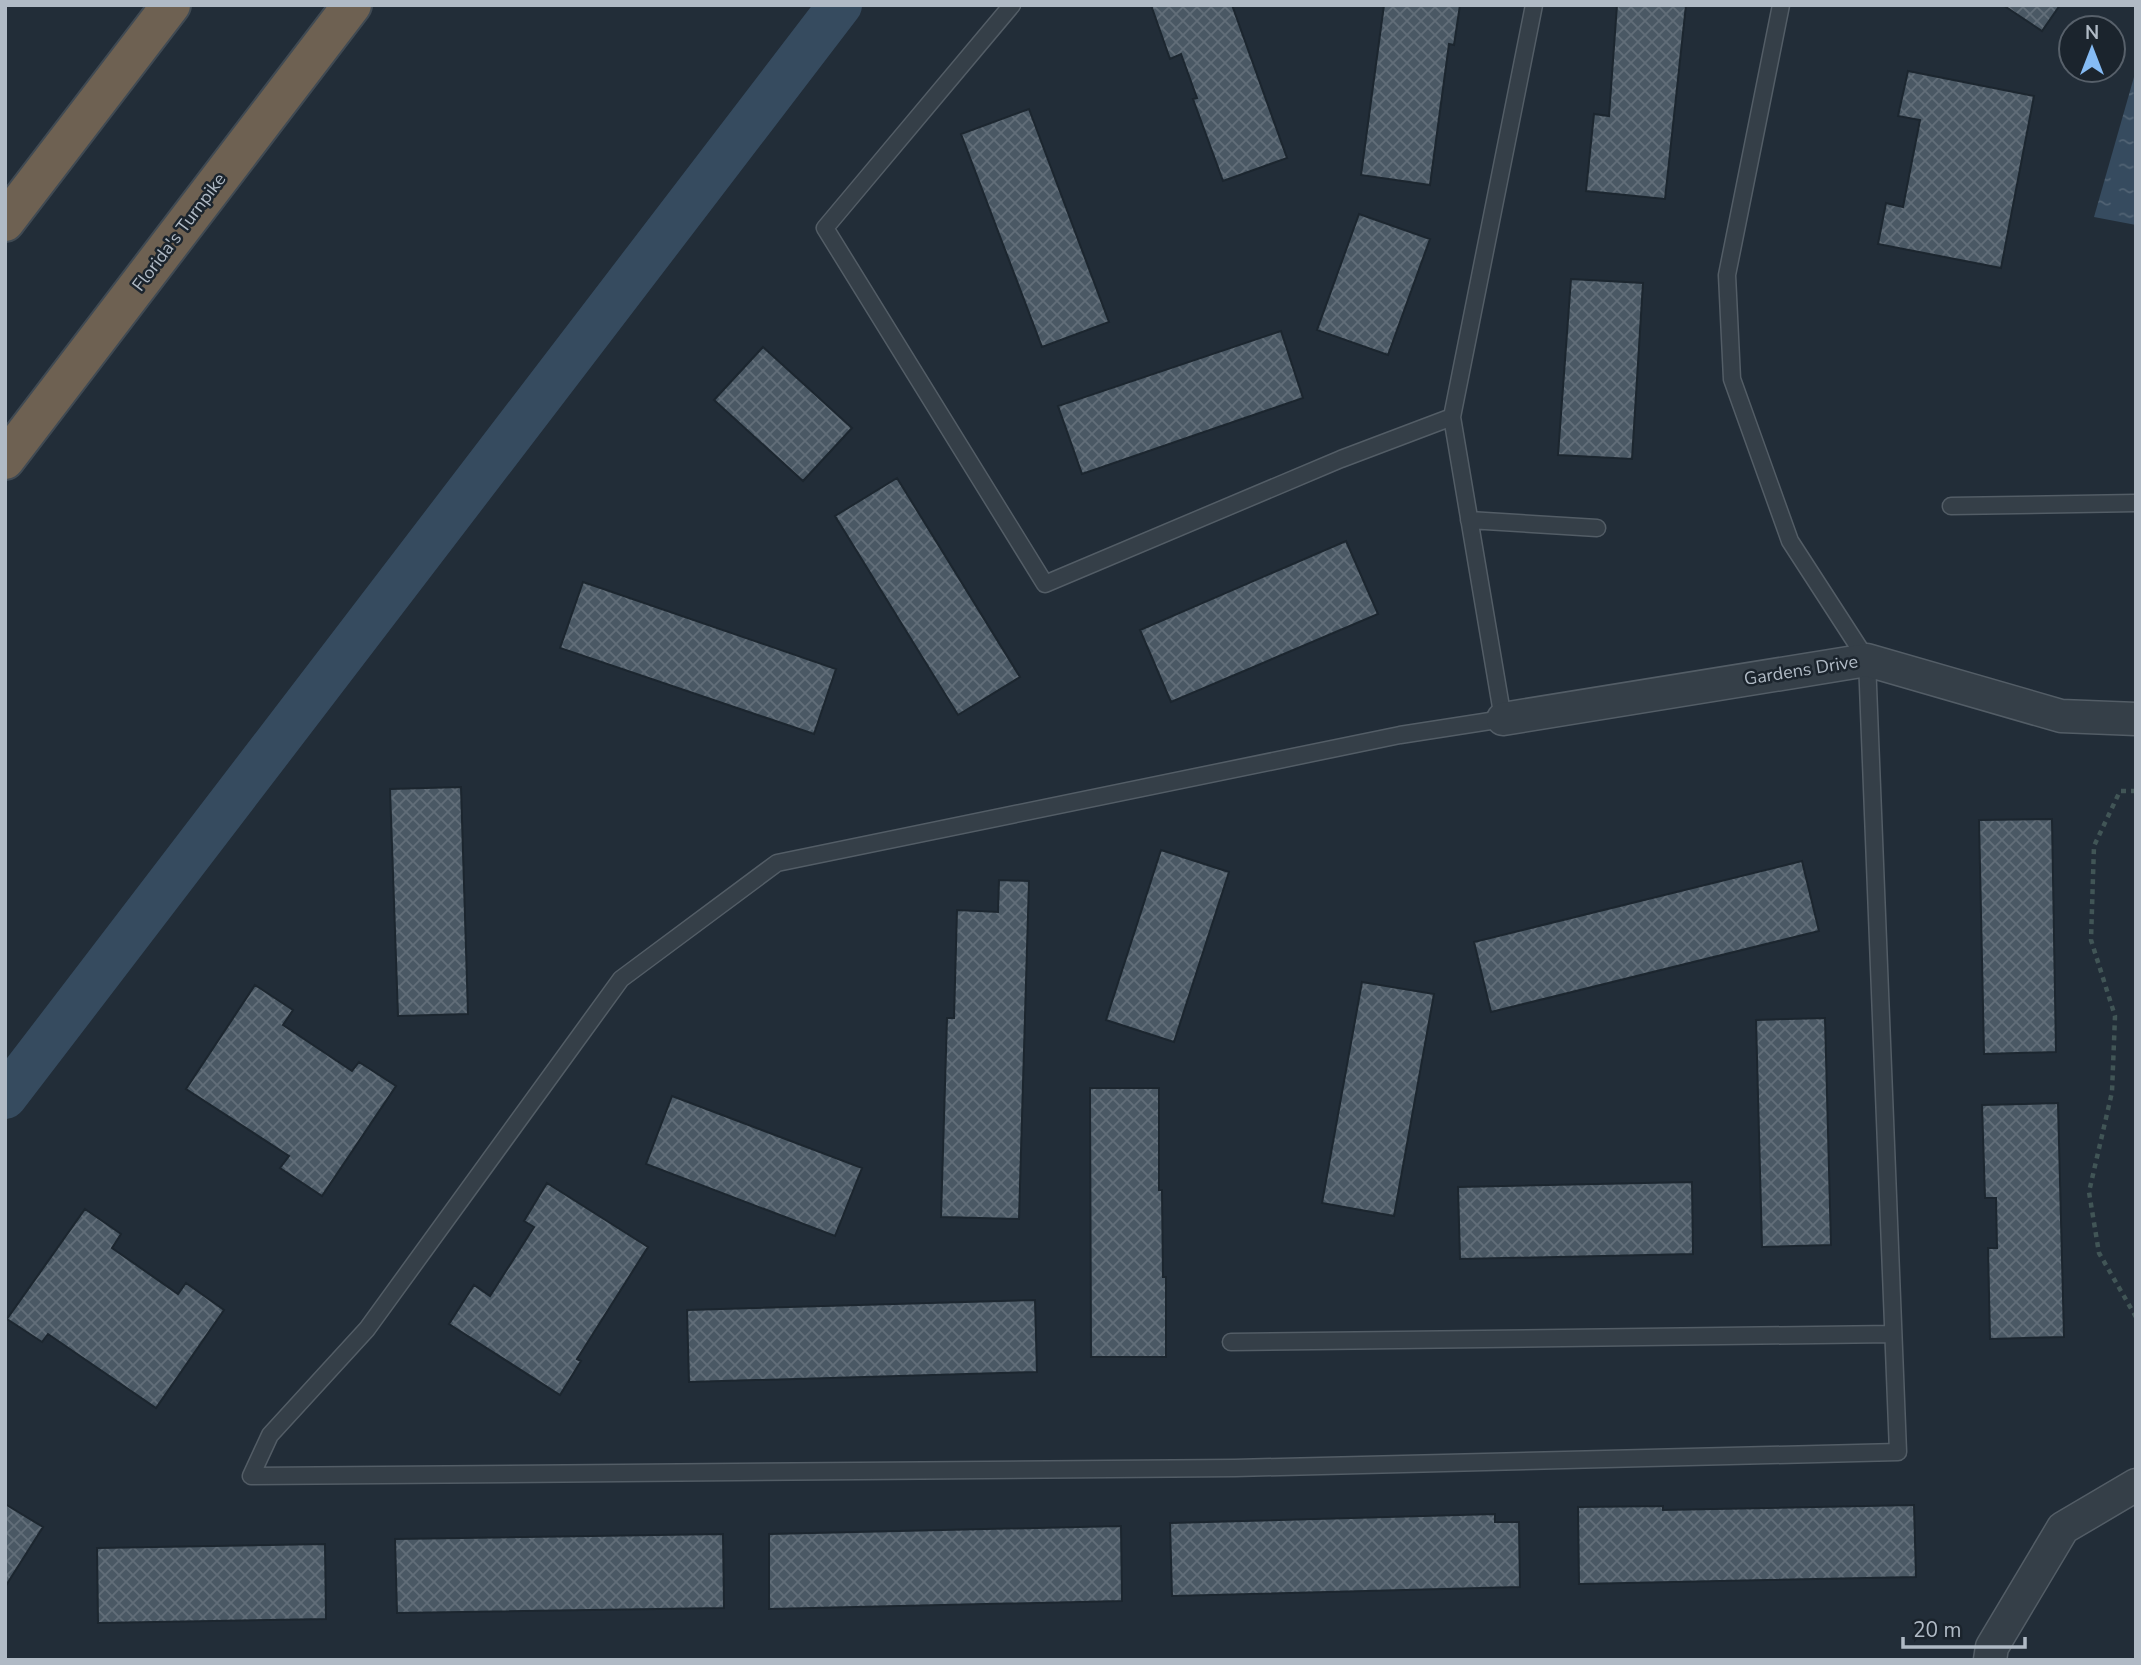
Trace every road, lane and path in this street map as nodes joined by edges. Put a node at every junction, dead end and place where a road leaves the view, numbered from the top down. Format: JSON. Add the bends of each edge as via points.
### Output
{"nodes":[{"id":1,"x":171,"y":5,"type":"edge"},
{"id":2,"x":352,"y":5,"type":"edge"},
{"id":3,"x":1012,"y":5,"type":"edge"},
{"id":4,"x":1534,"y":5,"type":"edge"},
{"id":5,"x":1781,"y":5,"type":"edge"},
{"id":6,"x":5,"y":222,"type":"edge"},
{"id":7,"x":1452,"y":417,"type":"junction"},
{"id":8,"x":5,"y":460,"type":"edge"},
{"id":9,"x":2136,"y":503,"type":"edge"},
{"id":10,"x":1951,"y":506,"type":"dead end"},
{"id":11,"x":1469,"y":520,"type":"junction"},
{"id":12,"x":1597,"y":528,"type":"dead end"},
{"id":13,"x":1867,"y":660,"type":"junction"},
{"id":14,"x":1503,"y":719,"type":"junction"},
{"id":15,"x":2136,"y":719,"type":"edge"},
{"id":16,"x":2136,"y":791,"type":"edge"},
{"id":17,"x":2136,"y":1317,"type":"edge"},
{"id":18,"x":1894,"y":1334,"type":"junction"},
{"id":19,"x":1231,"y":1342,"type":"dead end"},
{"id":20,"x":2136,"y":1485,"type":"edge"},
{"id":21,"x":1990,"y":1660,"type":"edge"}],
"edges":[{"from":1,"to":6,"type":"highway"},
{"from":2,"to":8,"type":"highway","name":"Florida's Turnpike"},
{"from":3,"to":7,"type":"lane","via":[[825,228],[1045,584]]},
{"from":4,"to":7,"type":"lane"},
{"from":5,"to":13,"type":"lane","via":[[1727,275],[1732,379],[1790,541]]},
{"from":7,"to":11,"type":"lane"},
{"from":9,"to":10,"type":"lane"},
{"from":11,"to":12,"type":"lane"},
{"from":11,"to":14,"type":"lane"},
{"from":13,"to":14,"type":"street","name":"Gardens Drive"},
{"from":13,"to":15,"type":"street","name":"Gardens Drive","via":[[2061,716]]},
{"from":13,"to":18,"type":"lane"},
{"from":14,"to":18,"type":"lane","via":[[1373,740],[777,863],[621,979],[367,1329],[270,1435],[251,1476],[1235,1468],[1898,1452]]},
{"from":16,"to":17,"type":"path","via":[[2120,792],[2094,846],[2091,940],[2115,1016],[2112,1092],[2089,1192],[2099,1253]]},
{"from":18,"to":19,"type":"lane"},
{"from":20,"to":21,"type":"street","via":[[2063,1528],[1992,1647]]}]}
